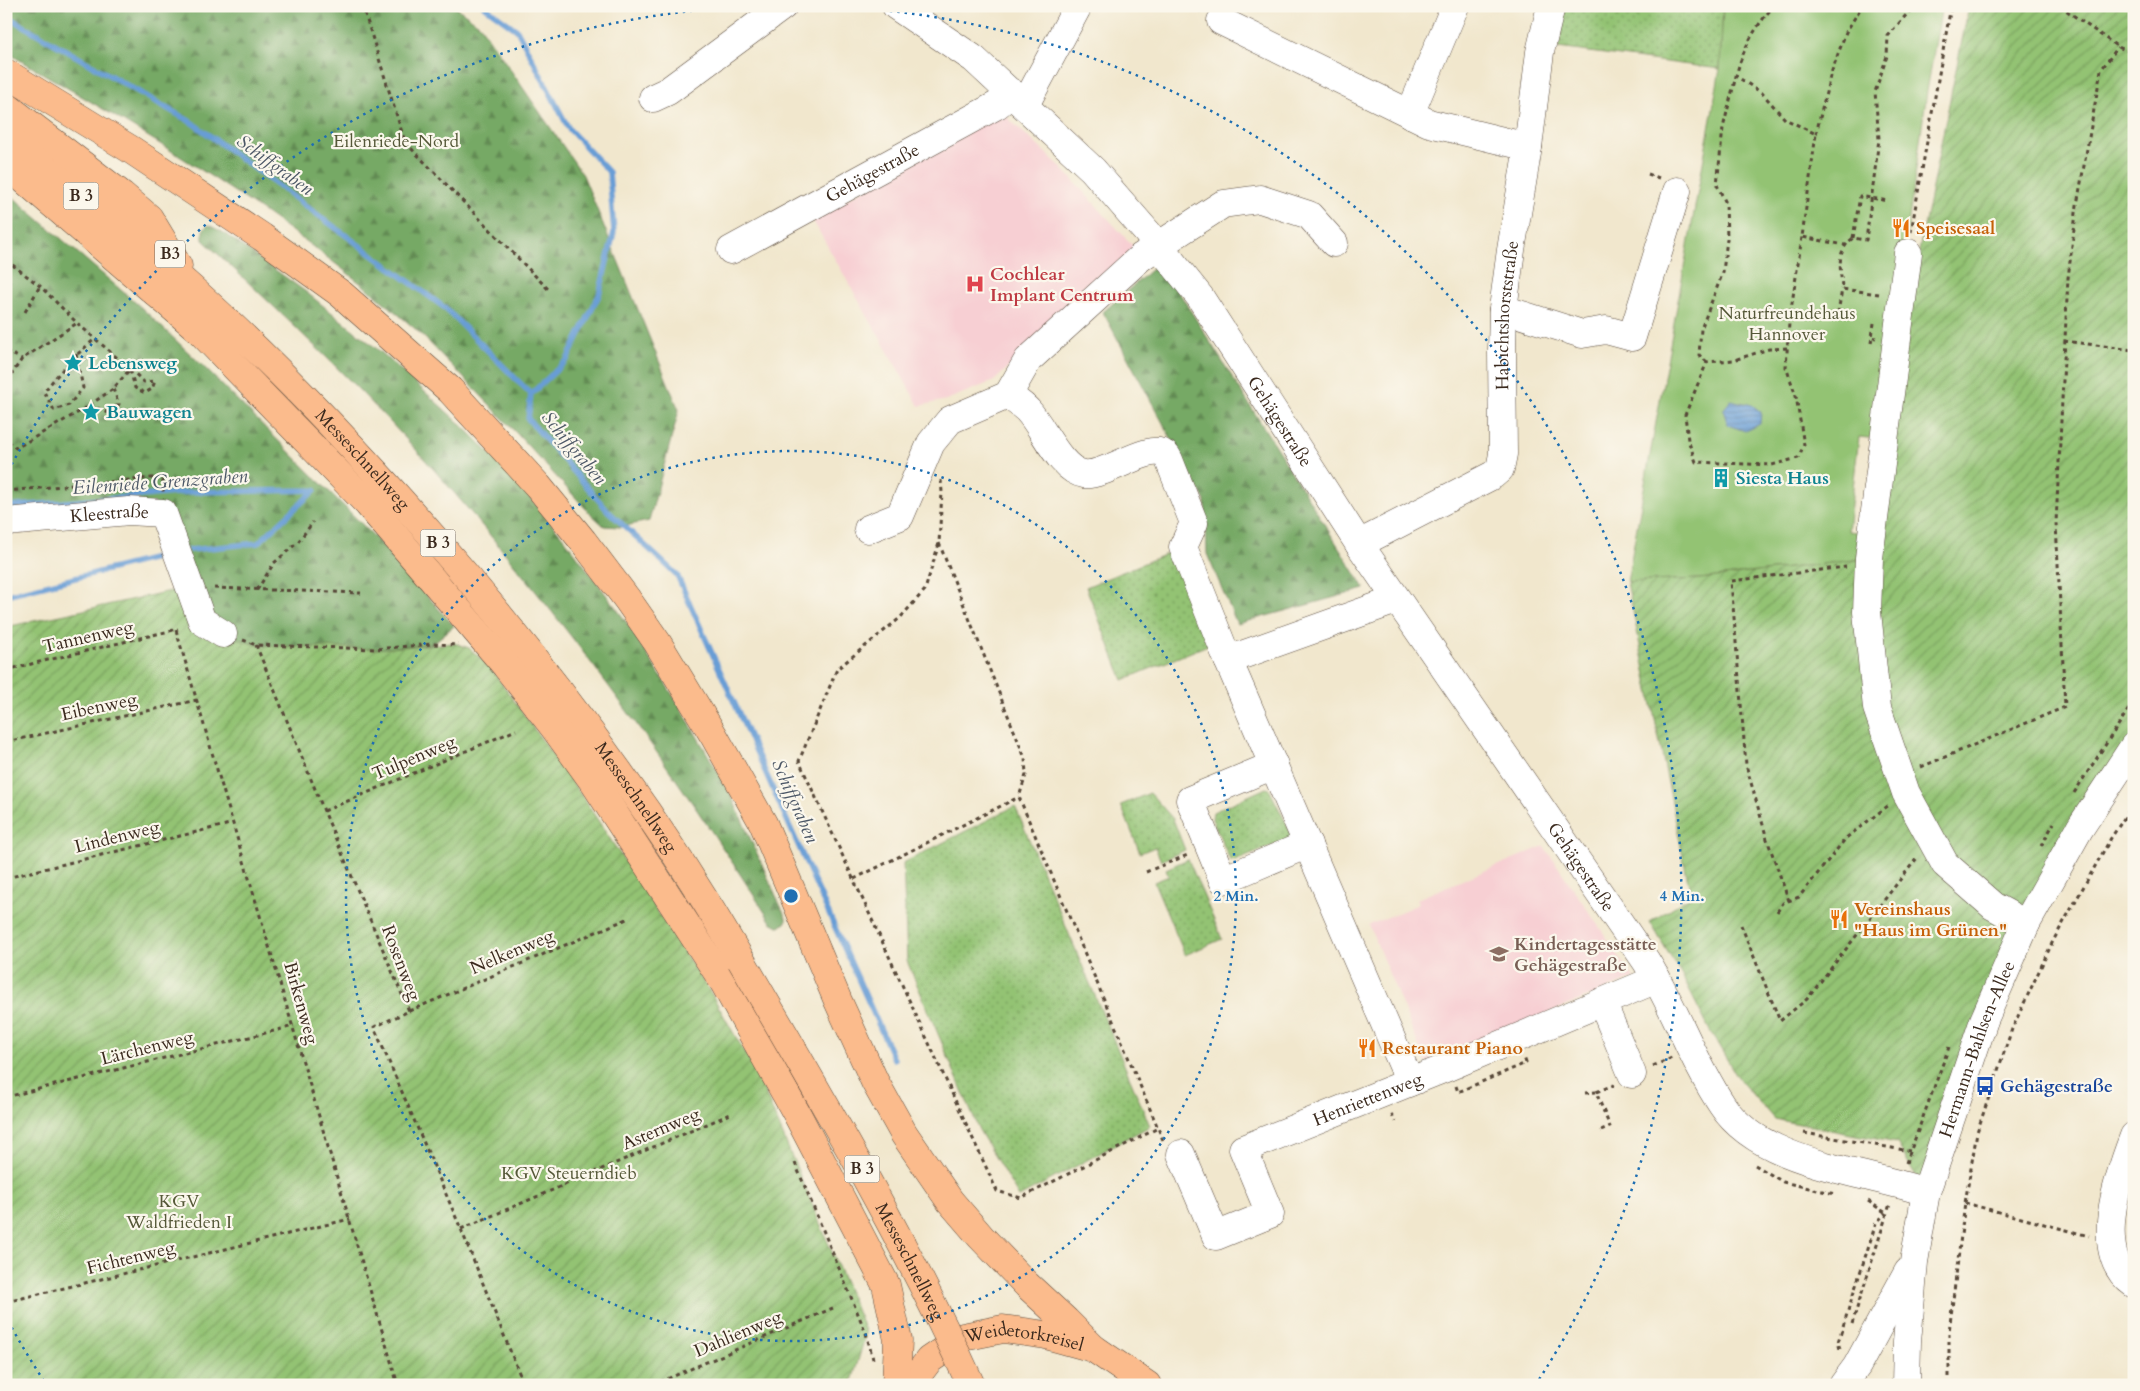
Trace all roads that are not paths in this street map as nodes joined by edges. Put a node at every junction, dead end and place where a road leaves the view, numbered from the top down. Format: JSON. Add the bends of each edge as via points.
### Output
{"nodes":[{"id":1,"x":782,"y":6,"type":"edge"},
{"id":2,"x":896,"y":6,"type":"edge"},
{"id":3,"x":1078,"y":6,"type":"edge"},
{"id":4,"x":1455,"y":6,"type":"edge"},
{"id":5,"x":1551,"y":6,"type":"edge"},
{"id":6,"x":1221,"y":21,"type":"dead end"},
{"id":7,"x":6,"y":73,"type":"edge"},
{"id":8,"x":653,"y":98,"type":"dead end"},
{"id":9,"x":1018,"y":99,"type":"junction"},
{"id":10,"x":6,"y":106,"type":"edge"},
{"id":11,"x":1410,"y":114,"type":"junction"},
{"id":12,"x":6,"y":138,"type":"edge"},
{"id":13,"x":1528,"y":147,"type":"junction"},
{"id":14,"x":6,"y":164,"type":"edge"},
{"id":15,"x":1677,"y":191,"type":"dead end"},
{"id":16,"x":149,"y":218,"type":"joint"},
{"id":17,"x":1334,"y":243,"type":"dead end"},
{"id":18,"x":1159,"y":246,"type":"junction"},
{"id":19,"x":731,"y":250,"type":"dead end"},
{"id":20,"x":1908,"y":253,"type":"road end"},
{"id":21,"x":192,"y":289,"type":"junction"},
{"id":22,"x":1503,"y":308,"type":"junction"},
{"id":23,"x":1008,"y":395,"type":"junction"},
{"id":24,"x":6,"y":522,"type":"edge"},
{"id":25,"x":868,"y":528,"type":"dead end"},
{"id":26,"x":1359,"y":544,"type":"junction"},
{"id":27,"x":1396,"y":600,"type":"junction"},
{"id":28,"x":223,"y":634,"type":"road end"},
{"id":29,"x":1228,"y":660,"type":"junction"},
{"id":30,"x":2134,"y":746,"type":"edge"},
{"id":31,"x":1274,"y":765,"type":"junction"},
{"id":32,"x":1308,"y":844,"type":"junction"},
{"id":33,"x":2026,"y":924,"type":"junction"},
{"id":34,"x":1657,"y":979,"type":"junction"},
{"id":35,"x":1602,"y":1002,"type":"junction"},
{"id":36,"x":1632,"y":1074,"type":"dead end"},
{"id":37,"x":1410,"y":1082,"type":"junction"},
{"id":38,"x":2134,"y":1136,"type":"edge"},
{"id":39,"x":1181,"y":1154,"type":"road end"},
{"id":40,"x":1926,"y":1192,"type":"junction"},
{"id":41,"x":1914,"y":1262,"type":"junction"},
{"id":42,"x":2134,"y":1284,"type":"edge"},
{"id":43,"x":1092,"y":1348,"type":"junction"},
{"id":44,"x":885,"y":1380,"type":"edge"},
{"id":45,"x":910,"y":1385,"type":"edge"},
{"id":46,"x":971,"y":1385,"type":"edge"},
{"id":47,"x":1147,"y":1385,"type":"edge"},
{"id":48,"x":1843,"y":1385,"type":"edge"},
{"id":49,"x":1906,"y":1385,"type":"edge"}],
"edges":[{"from":1,"to":8,"type":"street","via":[[668,91]]},
{"from":2,"to":9,"type":"street","name":"Gehägestraße","via":[[974,58]]},
{"from":3,"to":9,"type":"street"},
{"from":4,"to":11,"type":"street"},
{"from":5,"to":13,"type":"street","name":"Habichtshorststraße","via":[[1540,52]]},
{"from":6,"to":11,"type":"street"},
{"from":7,"to":43,"type":"main road","via":[[179,182],[340,294],[450,390],[538,486],[657,642],[763,823],[838,1001],[875,1082],[904,1134],[950,1201],[981,1237]]},
{"from":9,"to":18,"type":"street","name":"Gehägestraße","via":[[1093,170]]},
{"from":9,"to":19,"type":"street","name":"Gehägestraße","via":[[997,105]]},
{"from":10,"to":16,"type":"main road","name":"Messeschnellweg","number":"B 3"},
{"from":11,"to":13,"type":"street","via":[[1429,123]]},
{"from":12,"to":21,"type":"main road","name":"Messeschnellweg","number":"B 3","via":[[108,217]]},
{"from":13,"to":22,"type":"street","name":"Habichtshorststraße"},
{"from":14,"to":44,"type":"main road","via":[[198,329],[368,504],[506,666],[595,784],[723,981],[886,1285],[898,1340]]},
{"from":15,"to":22,"type":"street","via":[[1632,337],[1606,330],[1582,334]]},
{"from":16,"to":21,"type":"main road","name":"Messeschnellweg","number":"B3"},
{"from":17,"to":18,"type":"street","via":[[1309,215],[1260,200],[1223,204]]},
{"from":18,"to":23,"type":"street","via":[[1141,257],[1028,360]]},
{"from":18,"to":26,"type":"street","name":"Gehägestraße","via":[[1200,297]]},
{"from":20,"to":33,"type":"street","via":[[1869,564],[1867,612],[1876,708],[1902,784],[1946,864],[1993,906]]},
{"from":21,"to":46,"type":"main road","name":"Messeschnellweg","number":"B 3","bridge":true,"via":[[272,364],[366,461],[475,586],[574,712],[655,823],[709,904],[852,1151],[947,1332]]},
{"from":22,"to":26,"type":"street","name":"Habichtshorststraße","via":[[1504,454],[1500,469]]},
{"from":23,"to":25,"type":"street","via":[[950,420],[930,443],[900,516]]},
{"from":23,"to":29,"type":"street","via":[[1028,411],[1066,465],[1076,472],[1098,473],[1147,453],[1164,454],[1169,460],[1194,523],[1183,547]]},
{"from":24,"to":28,"type":"street","name":"Kleestraße","via":[[129,511],[163,513],[202,621]]},
{"from":26,"to":27,"type":"street","name":"Gehägestraße"},
{"from":27,"to":29,"type":"street"},
{"from":27,"to":34,"type":"street","name":"Gehägestraße"},
{"from":29,"to":31,"type":"street"},
{"from":30,"to":33,"type":"street","name":"Hermann-Bahlsen-Allee","via":[[2080,828]]},
{"from":31,"to":32,"type":"street"},
{"from":31,"to":32,"type":"street","via":[[1190,800],[1223,880]]},
{"from":32,"to":37,"type":"street"},
{"from":33,"to":40,"type":"street","name":"Hermann-Bahlsen-Allee","via":[[1984,1020]]},
{"from":34,"to":35,"type":"street","name":"Henriettenweg"},
{"from":34,"to":40,"type":"street","name":"Gehägestraße","via":[[1722,1106],[1735,1121],[1774,1149],[1807,1161]]},
{"from":35,"to":36,"type":"street"},
{"from":35,"to":37,"type":"street","name":"Henriettenweg"},
{"from":37,"to":39,"type":"street","name":"Henriettenweg","via":[[1243,1149],[1270,1214],[1216,1236]]},
{"from":38,"to":42,"type":"street","via":[[2114,1201],[2111,1242],[2115,1261],[2124,1277]]},
{"from":40,"to":41,"type":"street","name":"Hermann-Bahlsen-Allee"},
{"from":41,"to":48,"type":"street","name":"Hermann-Bahlsen-Allee","via":[[1857,1366]]},
{"from":41,"to":49,"type":"street","name":"Hermann-Bahlsen-Allee","via":[[1906,1342]]},
{"from":43,"to":45,"type":"main road","name":"Weidetorkreisel","via":[[1046,1335],[1003,1329],[963,1337],[928,1360]]},
{"from":43,"to":47,"type":"main road","name":"Weidetorkreisel"}]}
